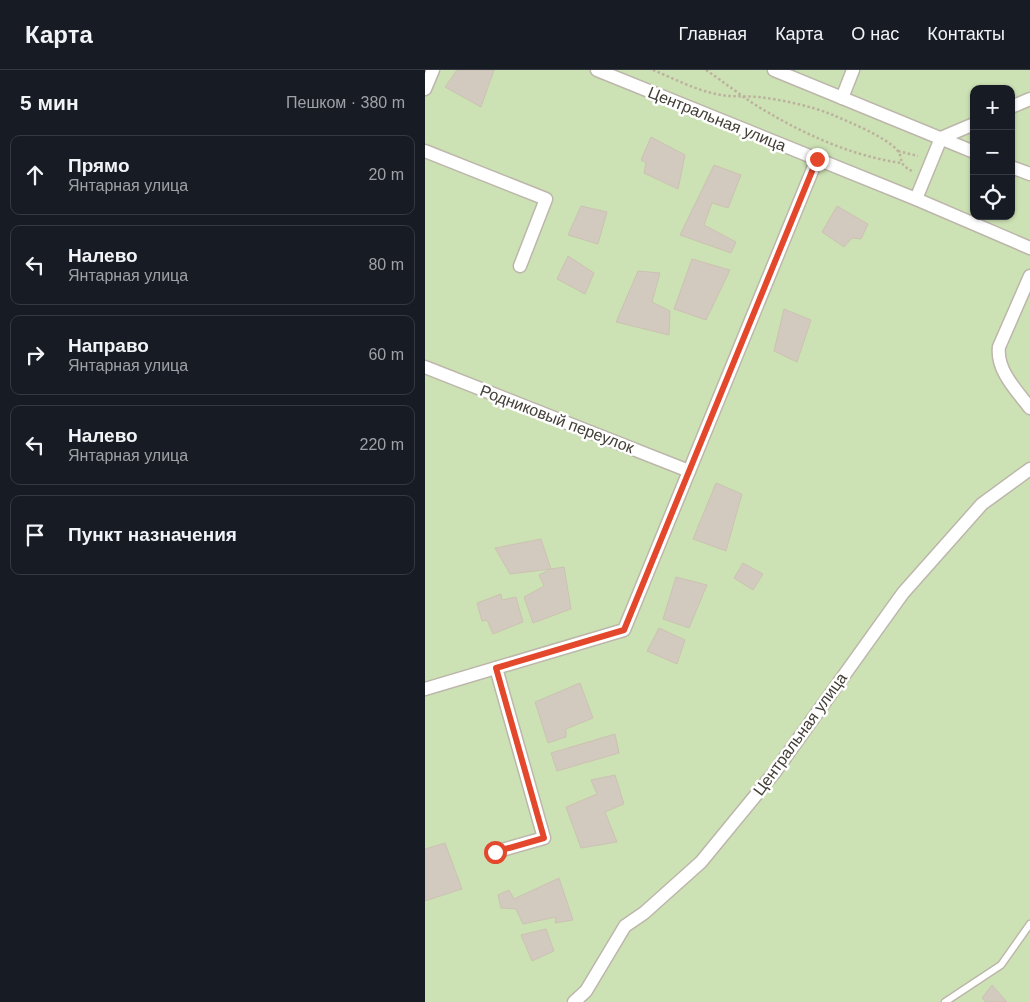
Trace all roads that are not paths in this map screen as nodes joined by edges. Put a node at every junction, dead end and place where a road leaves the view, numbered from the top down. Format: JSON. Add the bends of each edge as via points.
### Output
{"nodes":[{"id":1,"x":433,"y":70,"type":"edge"},
{"id":2,"x":597,"y":70,"type":"edge"},
{"id":3,"x":774,"y":70,"type":"edge"},
{"id":4,"x":853,"y":70,"type":"edge"},
{"id":5,"x":425,"y":89,"type":"edge"},
{"id":6,"x":842,"y":98,"type":"junction"},
{"id":7,"x":1030,"y":99,"type":"edge"},
{"id":8,"x":1015,"y":105,"type":"edge"},
{"id":9,"x":970,"y":126,"type":"edge"},
{"id":10,"x":941,"y":138,"type":"junction"},
{"id":11,"x":970,"y":150,"type":"edge"},
{"id":12,"x":425,"y":151,"type":"edge"},
{"id":13,"x":817,"y":159,"type":"junction"},
{"id":14,"x":1015,"y":168,"type":"edge"},
{"id":15,"x":1030,"y":174,"type":"edge"},
{"id":16,"x":916,"y":199,"type":"junction"},
{"id":17,"x":1030,"y":248,"type":"edge"},
{"id":18,"x":520,"y":266,"type":"dead end"},
{"id":19,"x":1030,"y":276,"type":"edge"},
{"id":20,"x":425,"y":367,"type":"edge"},
{"id":21,"x":1030,"y":408,"type":"edge"},
{"id":22,"x":1030,"y":469,"type":"edge"},
{"id":23,"x":689,"y":471,"type":"junction"},
{"id":24,"x":496,"y":668,"type":"junction"},
{"id":25,"x":425,"y":689,"type":"edge"},
{"id":26,"x":495,"y":852,"type":"dead end"},
{"id":27,"x":1030,"y":924,"type":"edge"},
{"id":28,"x":574,"y":1002,"type":"edge"},
{"id":29,"x":945,"y":1002,"type":"edge"}],
"edges":[{"from":1,"to":5,"type":"street"},
{"from":2,"to":13,"type":"street","name":"Центральная улица"},
{"from":3,"to":6,"type":"street"},
{"from":4,"to":6,"type":"street"},
{"from":6,"to":10,"type":"street"},
{"from":7,"to":8,"type":"street"},
{"from":9,"to":10,"type":"street"},
{"from":10,"to":11,"type":"street"},
{"from":10,"to":16,"type":"street"},
{"from":12,"to":18,"type":"street","via":[[547,199]]},
{"from":13,"to":16,"type":"street","name":"Центральная улица"},
{"from":13,"to":23,"type":"street"},
{"from":14,"to":15,"type":"street"},
{"from":16,"to":17,"type":"street","name":"Центральная улица"},
{"from":19,"to":21,"type":"street","via":[[998,357]]},
{"from":20,"to":23,"type":"street","name":"Родниковый переулок"},
{"from":22,"to":28,"type":"street","name":"Центральная улица","via":[[981,504],[903,592],[774,774],[701,862],[625,926],[586,991]]},
{"from":23,"to":24,"type":"street","via":[[624,630]]},
{"from":24,"to":25,"type":"street"},
{"from":24,"to":26,"type":"street","via":[[544,838]]},
{"from":27,"to":29,"type":"lane","via":[[1001,965]]}]}
